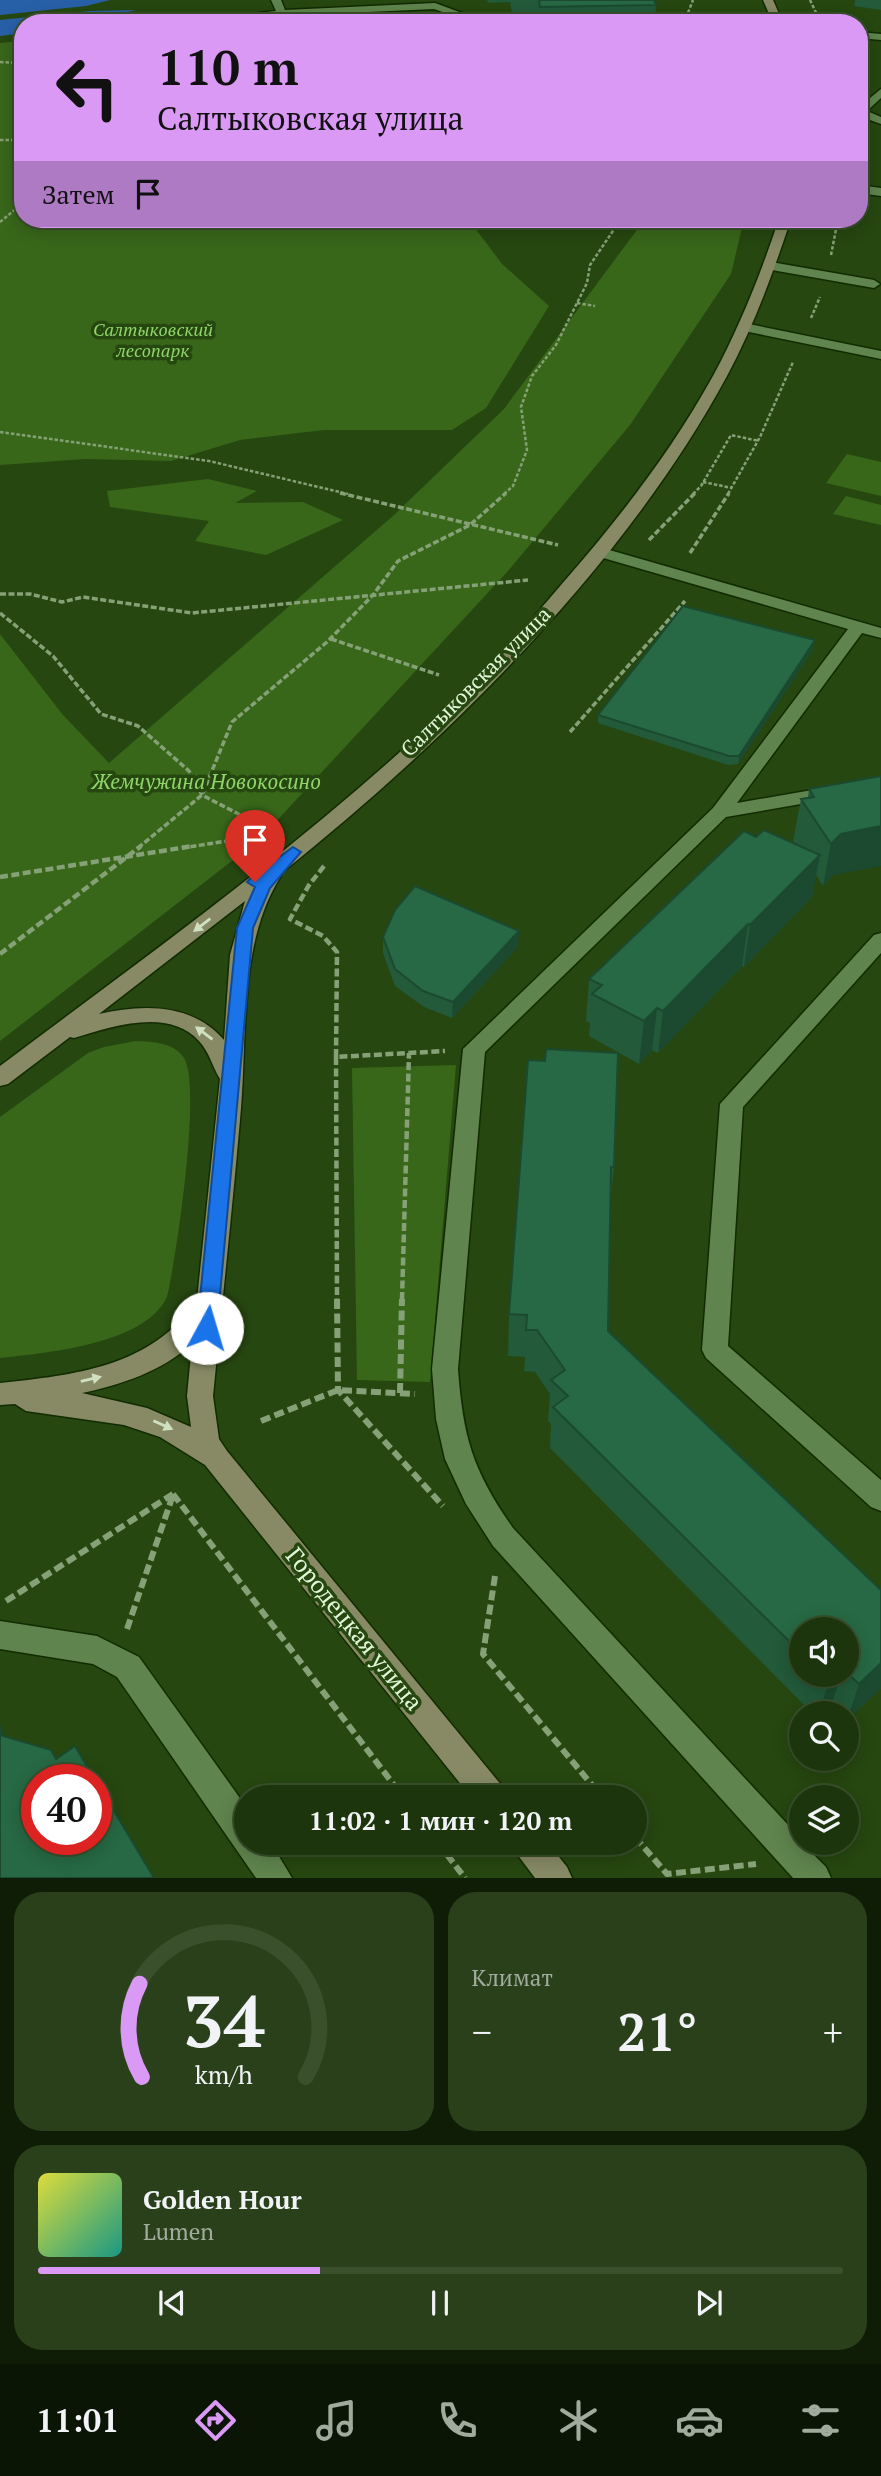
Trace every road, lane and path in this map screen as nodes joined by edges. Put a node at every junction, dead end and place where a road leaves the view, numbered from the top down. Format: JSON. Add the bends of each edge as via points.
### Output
{"nodes":[{"id":1,"x":276,"y":0,"type":"edge"},
{"id":2,"x":314,"y":12,"type":"junction"},
{"id":3,"x":282,"y":13,"type":"junction"},
{"id":4,"x":272,"y":14,"type":"edge"},
{"id":5,"x":320,"y":14,"type":"edge"},
{"id":6,"x":458,"y":14,"type":"edge"},
{"id":7,"x":881,"y":92,"type":"edge"},
{"id":8,"x":868,"y":104,"type":"edge"},
{"id":9,"x":14,"y":210,"type":"edge"},
{"id":10,"x":0,"y":222,"type":"edge"},
{"id":11,"x":615,"y":228,"type":"edge"},
{"id":12,"x":782,"y":228,"type":"edge"},
{"id":13,"x":836,"y":228,"type":"edge"},
{"id":14,"x":771,"y":265,"type":"junction"},
{"id":15,"x":827,"y":276,"type":"junction"},
{"id":16,"x":874,"y":284,"type":"dead end"},
{"id":17,"x":577,"y":303,"type":"junction"},
{"id":18,"x":595,"y":306,"type":"dead end"},
{"id":19,"x":744,"y":327,"type":"junction"},
{"id":20,"x":802,"y":338,"type":"junction"},
{"id":21,"x":881,"y":355,"type":"edge"},
{"id":22,"x":0,"y":432,"type":"edge"},
{"id":23,"x":759,"y":441,"type":"junction"},
{"id":24,"x":703,"y":482,"type":"junction"},
{"id":25,"x":732,"y":488,"type":"junction"},
{"id":26,"x":470,"y":525,"type":"junction"},
{"id":27,"x":558,"y":545,"type":"dead end"},
{"id":28,"x":599,"y":552,"type":"junction"},
{"id":29,"x":629,"y":561,"type":"junction"},
{"id":30,"x":675,"y":574,"type":"junction"},
{"id":31,"x":528,"y":580,"type":"dead end"},
{"id":32,"x":702,"y":582,"type":"junction"},
{"id":33,"x":0,"y":594,"type":"edge"},
{"id":34,"x":373,"y":595,"type":"junction"},
{"id":35,"x":0,"y":613,"type":"edge"},
{"id":36,"x":858,"y":627,"type":"junction"},
{"id":37,"x":881,"y":633,"type":"edge"},
{"id":38,"x":330,"y":639,"type":"junction"},
{"id":39,"x":439,"y":675,"type":"dead end"},
{"id":40,"x":570,"y":732,"type":"dead end"},
{"id":41,"x":881,"y":784,"type":"edge"},
{"id":42,"x":202,"y":795,"type":"junction"},
{"id":43,"x":720,"y":812,"type":"junction"},
{"id":44,"x":293,"y":852,"type":"junction"},
{"id":45,"x":128,"y":857,"type":"junction"},
{"id":46,"x":328,"y":860,"type":"dead end"},
{"id":47,"x":0,"y":877,"type":"edge"},
{"id":48,"x":881,"y":940,"type":"edge"},
{"id":49,"x":0,"y":954,"type":"edge"},
{"id":50,"x":44,"y":1044,"type":"junction"},
{"id":51,"x":474,"y":1049,"type":"junction"},
{"id":52,"x":409,"y":1053,"type":"junction"},
{"id":53,"x":336,"y":1058,"type":"junction"},
{"id":54,"x":0,"y":1078,"type":"edge"},
{"id":55,"x":229,"y":1117,"type":"junction"},
{"id":56,"x":212,"y":1284,"type":"junction"},
{"id":57,"x":338,"y":1390,"type":"junction"},
{"id":58,"x":400,"y":1393,"type":"junction"},
{"id":59,"x":0,"y":1396,"type":"edge"},
{"id":60,"x":446,"y":1396,"type":"junction"},
{"id":61,"x":261,"y":1421,"type":"dead end"},
{"id":62,"x":217,"y":1460,"type":"junction"},
{"id":63,"x":173,"y":1494,"type":"junction"},
{"id":64,"x":881,"y":1498,"type":"edge"},
{"id":65,"x":503,"y":1537,"type":"junction"},
{"id":66,"x":0,"y":1605,"type":"edge"},
{"id":67,"x":0,"y":1635,"type":"edge"},
{"id":68,"x":116,"y":1660,"type":"junction"},
{"id":69,"x":395,"y":1785,"type":"edge"},
{"id":70,"x":481,"y":1785,"type":"edge"},
{"id":71,"x":592,"y":1785,"type":"edge"},
{"id":72,"x":234,"y":1818,"type":"edge"},
{"id":73,"x":647,"y":1851,"type":"edge"},
{"id":74,"x":260,"y":1855,"type":"edge"},
{"id":75,"x":447,"y":1855,"type":"edge"},
{"id":76,"x":537,"y":1855,"type":"edge"},
{"id":77,"x":808,"y":1869,"type":"edge"},
{"id":78,"x":276,"y":1878,"type":"edge"},
{"id":79,"x":464,"y":1878,"type":"edge"},
{"id":80,"x":556,"y":1878,"type":"edge"}],
"edges":[{"from":1,"to":3,"type":"lane"},
{"from":2,"to":3,"type":"lane"},
{"from":2,"to":5,"type":"lane"},
{"from":2,"to":6,"type":"lane","via":[[435,6]]},
{"from":3,"to":4,"type":"lane"},
{"from":7,"to":8,"type":"lane"},
{"from":9,"to":10,"type":"path"},
{"from":11,"to":17,"type":"path","via":[[590,265]]},
{"from":12,"to":14,"type":"street","name":"Салтыковская улица"},
{"from":13,"to":15,"type":"path"},
{"from":14,"to":15,"type":"lane"},
{"from":14,"to":19,"type":"street","name":"Салтыковская улица"},
{"from":15,"to":16,"type":"lane"},
{"from":15,"to":20,"type":"path"},
{"from":17,"to":18,"type":"path"},
{"from":17,"to":26,"type":"path","via":[[532,376],[521,407],[527,450],[513,486]]},
{"from":19,"to":20,"type":"lane"},
{"from":19,"to":28,"type":"street","name":"Салтыковская улица","via":[[692,428]]},
{"from":20,"to":21,"type":"lane"},
{"from":20,"to":23,"type":"path"},
{"from":22,"to":26,"type":"path","via":[[209,461]]},
{"from":23,"to":24,"type":"path","via":[[731,435]]},
{"from":23,"to":25,"type":"path"},
{"from":24,"to":25,"type":"path"},
{"from":24,"to":29,"type":"path"},
{"from":25,"to":30,"type":"path"},
{"from":26,"to":27,"type":"path"},
{"from":26,"to":34,"type":"path","via":[[398,561]]},
{"from":28,"to":29,"type":"lane"},
{"from":28,"to":44,"type":"street","name":"Салтыковская улица","via":[[452,712]]},
{"from":29,"to":30,"type":"lane"},
{"from":30,"to":32,"type":"lane"},
{"from":31,"to":34,"type":"path"},
{"from":32,"to":36,"type":"lane"},
{"from":32,"to":40,"type":"path"},
{"from":33,"to":34,"type":"path","via":[[30,594],[62,602],[83,597],[192,613]]},
{"from":34,"to":38,"type":"path"},
{"from":35,"to":42,"type":"path","via":[[53,656],[101,713],[138,726],[189,771]]},
{"from":36,"to":37,"type":"lane"},
{"from":36,"to":43,"type":"lane"},
{"from":38,"to":39,"type":"path"},
{"from":38,"to":42,"type":"path","via":[[232,722]]},
{"from":41,"to":43,"type":"lane"},
{"from":42,"to":45,"type":"path"},
{"from":42,"to":45,"type":"path","via":[[275,833]]},
{"from":43,"to":51,"type":"lane"},
{"from":44,"to":50,"type":"street","name":"Салтыковская улица","one_way":true},
{"from":44,"to":55,"type":"street","via":[[263,886],[245,928]]},
{"from":45,"to":47,"type":"path"},
{"from":45,"to":49,"type":"path"},
{"from":46,"to":53,"type":"path","via":[[290,919],[324,935],[337,952]]},
{"from":48,"to":64,"type":"lane","via":[[732,1104],[715,1350]]},
{"from":50,"to":54,"type":"street","name":"Салтыковская улица"},
{"from":55,"to":50,"type":"street","name":"Салтыковская улица","one_way":true,"via":[[225,1059],[210,1036],[195,1026],[158,1016],[116,1017]]},
{"from":51,"to":52,"type":"path"},
{"from":51,"to":60,"type":"lane"},
{"from":52,"to":53,"type":"path"},
{"from":52,"to":58,"type":"path"},
{"from":53,"to":57,"type":"path"},
{"from":55,"to":56,"type":"street"},
{"from":59,"to":56,"type":"street","one_way":true,"via":[[98,1377],[150,1360],[173,1347],[200,1321]]},
{"from":56,"to":62,"type":"street","via":[[200,1395],[206,1441]]},
{"from":57,"to":58,"type":"path"},
{"from":57,"to":61,"type":"path"},
{"from":58,"to":60,"type":"path"},
{"from":59,"to":62,"type":"street","one_way":true,"via":[[130,1413],[183,1434]]},
{"from":60,"to":65,"type":"lane","via":[[462,1473]]},
{"from":62,"to":70,"type":"street","name":"Городецкая улица"},
{"from":63,"to":66,"type":"path"},
{"from":63,"to":68,"type":"path"},
{"from":63,"to":69,"type":"path"},
{"from":65,"to":71,"type":"path","via":[[483,1654]]},
{"from":65,"to":77,"type":"lane"},
{"from":67,"to":68,"type":"lane","via":[[97,1650]]},
{"from":68,"to":72,"type":"lane","via":[[128,1667]]},
{"from":73,"to":77,"type":"path","via":[[667,1874]]},
{"from":74,"to":78,"type":"lane"},
{"from":75,"to":79,"type":"path"},
{"from":76,"to":80,"type":"street"}]}
